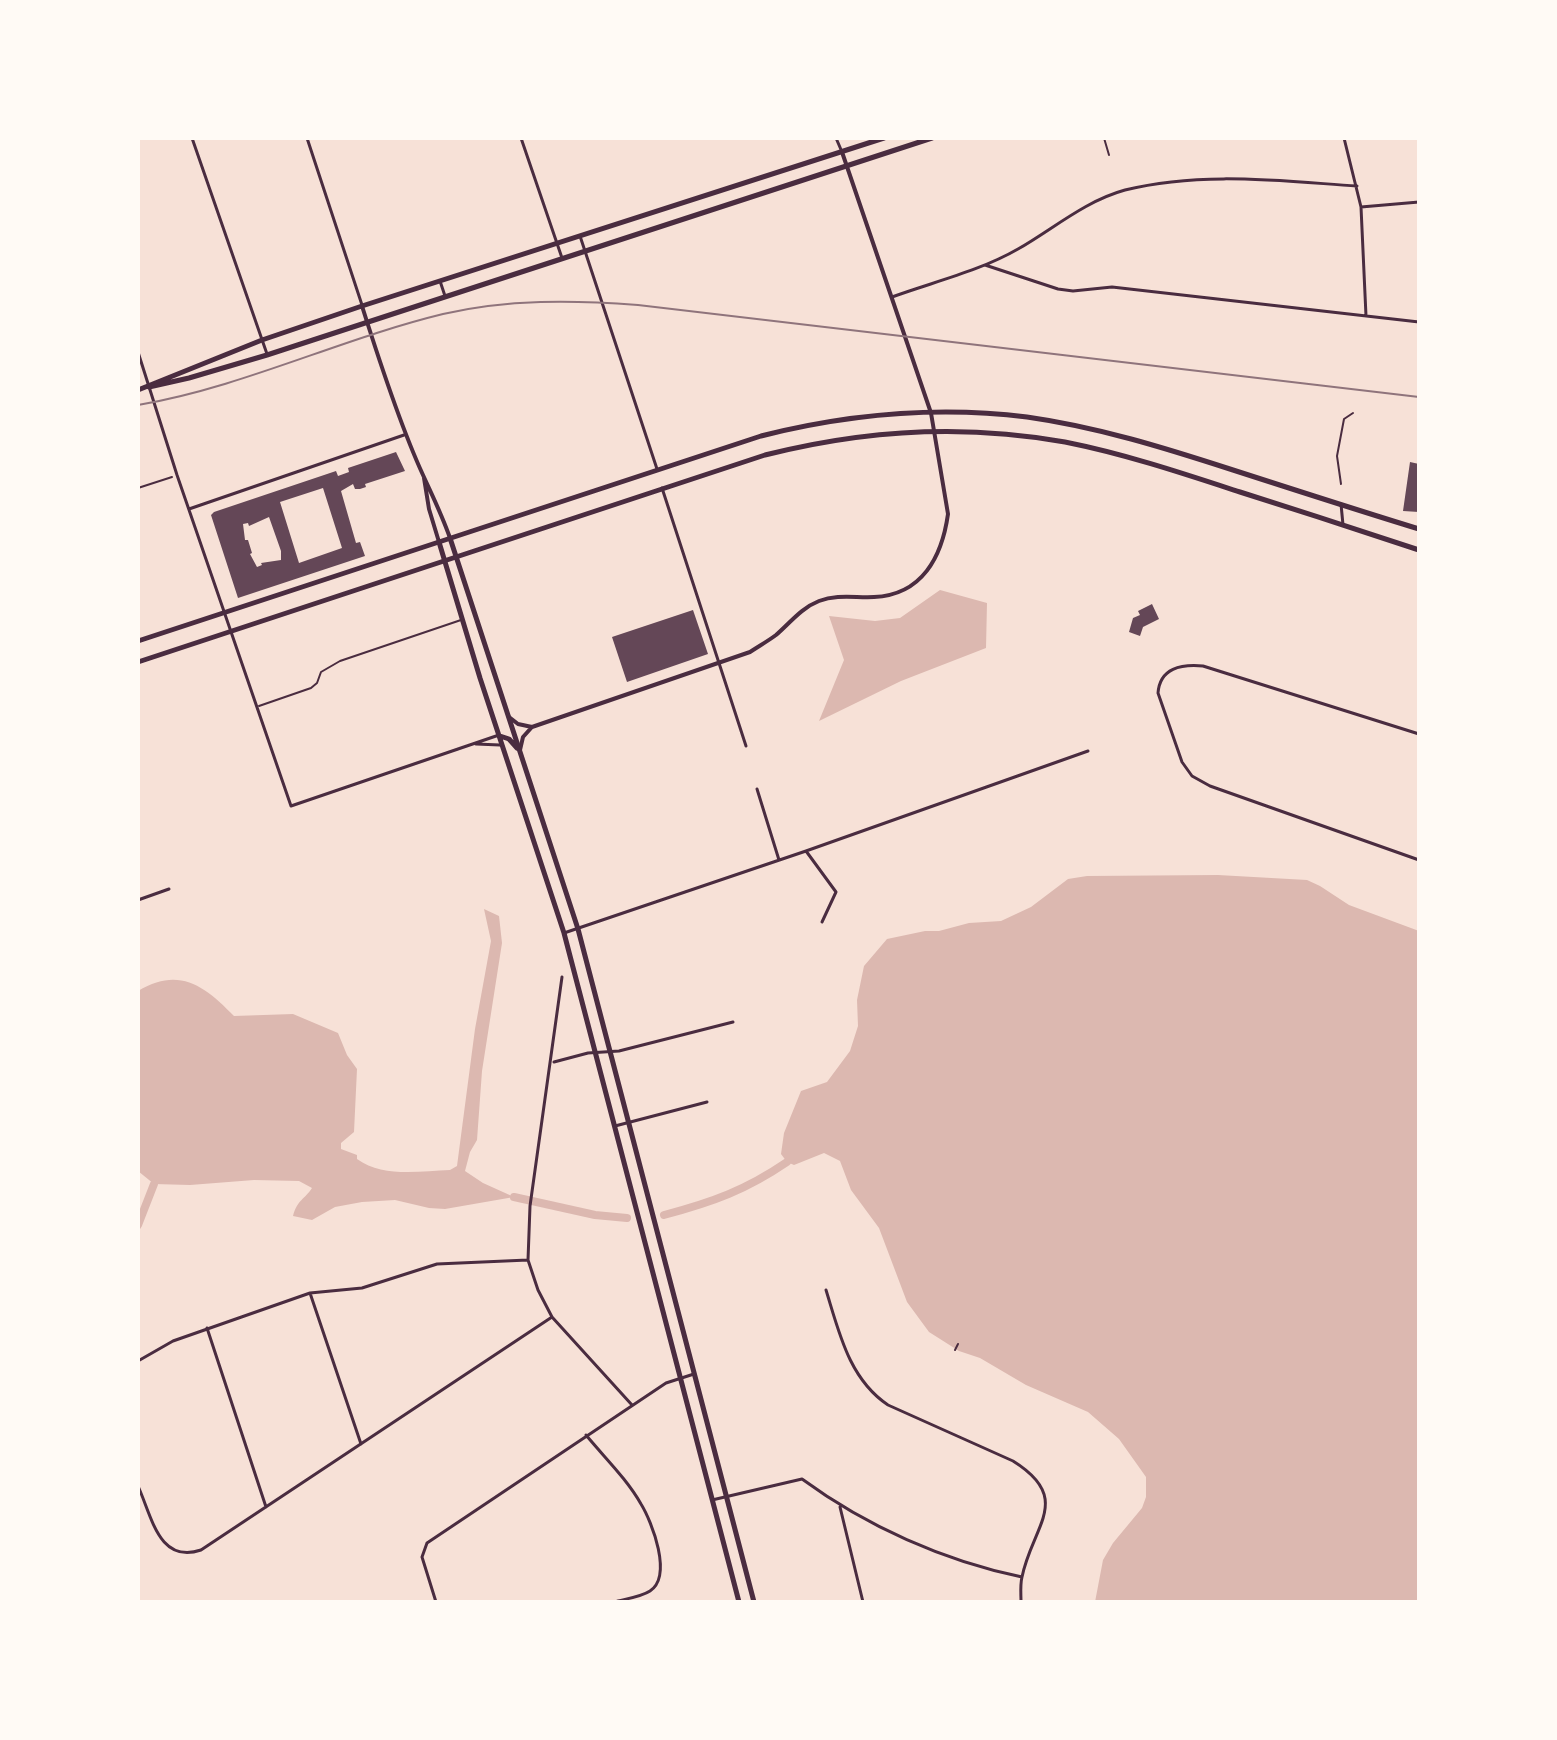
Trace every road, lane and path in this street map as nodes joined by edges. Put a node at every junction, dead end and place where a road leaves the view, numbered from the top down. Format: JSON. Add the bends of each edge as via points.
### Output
{"nodes":[{"id":1,"x":192,"y":138,"type":"edge"},
{"id":2,"x":307,"y":138,"type":"edge"},
{"id":3,"x":521,"y":138,"type":"edge"},
{"id":4,"x":836,"y":138,"type":"edge"},
{"id":5,"x":884,"y":138,"type":"edge"},
{"id":6,"x":932,"y":138,"type":"edge"},
{"id":7,"x":1104,"y":138,"type":"edge"},
{"id":8,"x":1344,"y":138,"type":"edge"},
{"id":9,"x":842,"y":152,"type":"junction"},
{"id":10,"x":1109,"y":155,"type":"dead end"},
{"id":11,"x":847,"y":167,"type":"junction"},
{"id":12,"x":1357,"y":186,"type":"junction"},
{"id":13,"x":1419,"y":202,"type":"edge"},
{"id":14,"x":1361,"y":207,"type":"junction"},
{"id":15,"x":580,"y":236,"type":"junction"},
{"id":16,"x":557,"y":243,"type":"junction"},
{"id":17,"x":585,"y":250,"type":"junction"},
{"id":18,"x":562,"y":258,"type":"junction"},
{"id":19,"x":984,"y":264,"type":"junction"},
{"id":20,"x":440,"y":281,"type":"junction"},
{"id":21,"x":445,"y":296,"type":"junction"},
{"id":22,"x":892,"y":297,"type":"junction"},
{"id":23,"x":362,"y":306,"type":"junction"},
{"id":24,"x":1366,"y":316,"type":"junction"},
{"id":25,"x":367,"y":321,"type":"junction"},
{"id":26,"x":1419,"y":322,"type":"edge"},
{"id":27,"x":262,"y":340,"type":"junction"},
{"id":28,"x":138,"y":352,"type":"edge"},
{"id":29,"x":267,"y":355,"type":"junction"},
{"id":30,"x":149,"y":387,"type":"junction"},
{"id":31,"x":138,"y":390,"type":"edge"},
{"id":32,"x":931,"y":413,"type":"junction"},
{"id":33,"x":1353,"y":413,"type":"dead end"},
{"id":34,"x":934,"y":431,"type":"junction"},
{"id":35,"x":407,"y":434,"type":"junction"},
{"id":36,"x":657,"y":469,"type":"junction"},
{"id":37,"x":177,"y":475,"type":"junction"},
{"id":38,"x":424,"y":476,"type":"junction"},
{"id":39,"x":1341,"y":484,"type":"dead end"},
{"id":40,"x":138,"y":488,"type":"edge"},
{"id":41,"x":662,"y":488,"type":"junction"},
{"id":42,"x":1341,"y":504,"type":"junction"},
{"id":43,"x":189,"y":509,"type":"junction"},
{"id":44,"x":1343,"y":525,"type":"junction"},
{"id":45,"x":1419,"y":529,"type":"edge"},
{"id":46,"x":450,"y":538,"type":"junction"},
{"id":47,"x":439,"y":542,"type":"junction"},
{"id":48,"x":1419,"y":550,"type":"edge"},
{"id":49,"x":457,"y":557,"type":"junction"},
{"id":50,"x":444,"y":561,"type":"junction"},
{"id":51,"x":225,"y":612,"type":"junction"},
{"id":52,"x":461,"y":620,"type":"junction"},
{"id":53,"x":232,"y":631,"type":"junction"},
{"id":54,"x":138,"y":641,"type":"edge"},
{"id":55,"x":138,"y":662,"type":"edge"},
{"id":56,"x":720,"y":664,"type":"junction"},
{"id":57,"x":258,"y":706,"type":"junction"},
{"id":58,"x":508,"y":717,"type":"junction"},
{"id":59,"x":532,"y":727,"type":"junction"},
{"id":60,"x":1419,"y":734,"type":"edge"},
{"id":61,"x":499,"y":735,"type":"junction"},
{"id":62,"x":472,"y":744,"type":"junction"},
{"id":63,"x":502,"y":746,"type":"junction"},
{"id":64,"x":746,"y":746,"type":"dead end"},
{"id":65,"x":1088,"y":751,"type":"dead end"},
{"id":66,"x":520,"y":752,"type":"junction"},
{"id":67,"x":757,"y":789,"type":"dead end"},
{"id":68,"x":806,"y":851,"type":"junction"},
{"id":69,"x":779,"y":860,"type":"junction"},
{"id":70,"x":1419,"y":860,"type":"edge"},
{"id":71,"x":169,"y":889,"type":"dead end"},
{"id":72,"x":138,"y":900,"type":"edge"},
{"id":73,"x":822,"y":922,"type":"dead end"},
{"id":74,"x":578,"y":929,"type":"junction"},
{"id":75,"x":564,"y":933,"type":"junction"},
{"id":76,"x":562,"y":977,"type":"dead end"},
{"id":77,"x":733,"y":1022,"type":"dead end"},
{"id":78,"x":610,"y":1051,"type":"junction"},
{"id":79,"x":596,"y":1052,"type":"junction"},
{"id":80,"x":552,"y":1063,"type":"junction"},
{"id":81,"x":707,"y":1102,"type":"dead end"},
{"id":82,"x":629,"y":1122,"type":"junction"},
{"id":83,"x":615,"y":1126,"type":"junction"},
{"id":84,"x":528,"y":1260,"type":"junction"},
{"id":85,"x":826,"y":1290,"type":"dead end"},
{"id":86,"x":310,"y":1293,"type":"junction"},
{"id":87,"x":552,"y":1317,"type":"junction"},
{"id":88,"x":207,"y":1328,"type":"junction"},
{"id":89,"x":958,"y":1344,"type":"dead end"},
{"id":90,"x":955,"y":1350,"type":"dead end"},
{"id":91,"x":138,"y":1361,"type":"edge"},
{"id":92,"x":694,"y":1374,"type":"junction"},
{"id":93,"x":680,"y":1378,"type":"junction"},
{"id":94,"x":632,"y":1405,"type":"junction"},
{"id":95,"x":586,"y":1435,"type":"junction"},
{"id":96,"x":361,"y":1444,"type":"junction"},
{"id":97,"x":138,"y":1486,"type":"edge"},
{"id":98,"x":726,"y":1496,"type":"junction"},
{"id":99,"x":712,"y":1500,"type":"junction"},
{"id":100,"x":840,"y":1507,"type":"junction"},
{"id":101,"x":266,"y":1508,"type":"junction"},
{"id":102,"x":1022,"y":1577,"type":"junction"},
{"id":103,"x":436,"y":1602,"type":"edge"},
{"id":104,"x":614,"y":1602,"type":"edge"},
{"id":105,"x":739,"y":1602,"type":"edge"},
{"id":106,"x":754,"y":1602,"type":"edge"},
{"id":107,"x":863,"y":1602,"type":"edge"},
{"id":108,"x":1021,"y":1602,"type":"edge"}],
"edges":[{"from":1,"to":27,"type":"street"},
{"from":2,"to":23,"type":"street"},
{"from":3,"to":16,"type":"street"},
{"from":4,"to":9,"type":"street"},
{"from":5,"to":9,"type":"main road"},
{"from":6,"to":11,"type":"main road"},
{"from":7,"to":10,"type":"path"},
{"from":8,"to":12,"type":"street"},
{"from":9,"to":11,"type":"street"},
{"from":9,"to":15,"type":"main road"},
{"from":11,"to":17,"type":"main road"},
{"from":11,"to":22,"type":"street"},
{"from":12,"to":14,"type":"street"},
{"from":12,"to":19,"type":"street","via":[[1214,178],[1168,181],[1086,206],[1016,251]]},
{"from":13,"to":14,"type":"street"},
{"from":14,"to":24,"type":"street"},
{"from":15,"to":16,"type":"main road"},
{"from":15,"to":17,"type":"street"},
{"from":16,"to":18,"type":"street"},
{"from":16,"to":20,"type":"main road"},
{"from":17,"to":18,"type":"main road"},
{"from":17,"to":36,"type":"street"},
{"from":18,"to":21,"type":"main road"},
{"from":19,"to":22,"type":"street"},
{"from":19,"to":24,"type":"street","via":[[1058,289],[1112,287]]},
{"from":20,"to":21,"type":"street"},
{"from":20,"to":23,"type":"main road"},
{"from":21,"to":25,"type":"main road"},
{"from":22,"to":32,"type":"street"},
{"from":23,"to":25,"type":"street"},
{"from":23,"to":27,"type":"main road"},
{"from":24,"to":26,"type":"street"},
{"from":25,"to":29,"type":"main road"},
{"from":25,"to":35,"type":"street"},
{"from":27,"to":29,"type":"street"},
{"from":27,"to":30,"type":"main road"},
{"from":28,"to":30,"type":"street"},
{"from":29,"to":30,"type":"main road"},
{"from":30,"to":31,"type":"main road"},
{"from":30,"to":37,"type":"street"},
{"from":32,"to":34,"type":"street"},
{"from":32,"to":36,"type":"main road","via":[[841,419],[785,430]]},
{"from":32,"to":42,"type":"main road","via":[[1007,415],[1101,430]]},
{"from":33,"to":39,"type":"lane","via":[[1344,419],[1338,453]]},
{"from":34,"to":41,"type":"main road","via":[[787,449]]},
{"from":34,"to":44,"type":"main road","via":[[1034,438],[1122,454]]},
{"from":34,"to":56,"type":"street","via":[[947,517],[941,547],[923,578],[890,596],[822,600],[750,652]]},
{"from":35,"to":38,"type":"street"},
{"from":35,"to":43,"type":"street"},
{"from":36,"to":46,"type":"main road"},
{"from":37,"to":40,"type":"path"},
{"from":37,"to":43,"type":"street"},
{"from":38,"to":46,"type":"street"},
{"from":38,"to":47,"type":"street"},
{"from":41,"to":49,"type":"main road"},
{"from":41,"to":56,"type":"street"},
{"from":42,"to":44,"type":"street"},
{"from":42,"to":45,"type":"main road"},
{"from":43,"to":51,"type":"street"},
{"from":44,"to":48,"type":"main road"},
{"from":46,"to":47,"type":"main road"},
{"from":46,"to":49,"type":"main road"},
{"from":47,"to":50,"type":"main road"},
{"from":47,"to":51,"type":"main road"},
{"from":49,"to":50,"type":"main road"},
{"from":49,"to":58,"type":"main road"},
{"from":50,"to":52,"type":"main road"},
{"from":50,"to":53,"type":"main road"},
{"from":51,"to":53,"type":"street"},
{"from":51,"to":54,"type":"main road"},
{"from":52,"to":57,"type":"lane","via":[[340,661],[321,672],[311,688]]},
{"from":52,"to":61,"type":"main road"},
{"from":53,"to":55,"type":"main road"},
{"from":53,"to":57,"type":"street"},
{"from":56,"to":59,"type":"street"},
{"from":56,"to":64,"type":"street"},
{"from":57,"to":62,"type":"street","via":[[291,806]]},
{"from":58,"to":59,"type":"street"},
{"from":58,"to":66,"type":"main road"},
{"from":59,"to":66,"type":"street"},
{"from":60,"to":70,"type":"street","via":[[1203,666],[1175,668],[1159,683],[1182,762],[1192,776]]},
{"from":61,"to":62,"type":"street"},
{"from":61,"to":63,"type":"main road"},
{"from":61,"to":66,"type":"main road"},
{"from":62,"to":63,"type":"street"},
{"from":63,"to":75,"type":"main road"},
{"from":65,"to":68,"type":"street"},
{"from":66,"to":74,"type":"main road"},
{"from":67,"to":69,"type":"street"},
{"from":68,"to":69,"type":"street"},
{"from":68,"to":73,"type":"street","via":[[836,892]]},
{"from":69,"to":74,"type":"street"},
{"from":71,"to":72,"type":"street"},
{"from":74,"to":75,"type":"street"},
{"from":74,"to":78,"type":"main road"},
{"from":75,"to":79,"type":"main road"},
{"from":76,"to":80,"type":"street"},
{"from":77,"to":78,"type":"street"},
{"from":78,"to":79,"type":"street"},
{"from":78,"to":82,"type":"main road"},
{"from":79,"to":80,"type":"street"},
{"from":79,"to":83,"type":"main road"},
{"from":80,"to":84,"type":"street","via":[[533,1179]]},
{"from":81,"to":82,"type":"street"},
{"from":82,"to":83,"type":"street"},
{"from":82,"to":92,"type":"main road"},
{"from":83,"to":93,"type":"main road"},
{"from":84,"to":86,"type":"street","via":[[437,1264],[362,1288]]},
{"from":84,"to":87,"type":"street"},
{"from":85,"to":102,"type":"street","via":[[843,1345],[873,1395],[1013,1461],[1037,1479],[1046,1499],[1044,1516]]},
{"from":86,"to":88,"type":"street"},
{"from":86,"to":96,"type":"street"},
{"from":87,"to":94,"type":"street"},
{"from":87,"to":96,"type":"street"},
{"from":88,"to":91,"type":"street"},
{"from":88,"to":101,"type":"street"},
{"from":89,"to":90,"type":"path"},
{"from":92,"to":93,"type":"street"},
{"from":92,"to":98,"type":"main road"},
{"from":93,"to":94,"type":"street"},
{"from":93,"to":99,"type":"main road"},
{"from":94,"to":95,"type":"street"},
{"from":95,"to":103,"type":"street","via":[[427,1543],[422,1557]]},
{"from":95,"to":104,"type":"street","via":[[640,1501],[660,1557],[662,1572],[650,1592]]},
{"from":96,"to":101,"type":"street"},
{"from":97,"to":101,"type":"street","via":[[164,1543],[181,1554],[201,1550]]},
{"from":98,"to":99,"type":"street"},
{"from":98,"to":100,"type":"street","via":[[798,1478]]},
{"from":98,"to":106,"type":"main road"},
{"from":99,"to":105,"type":"main road"},
{"from":100,"to":102,"type":"street","via":[[947,1556]]},
{"from":100,"to":107,"type":"street"},
{"from":102,"to":108,"type":"street"}]}
